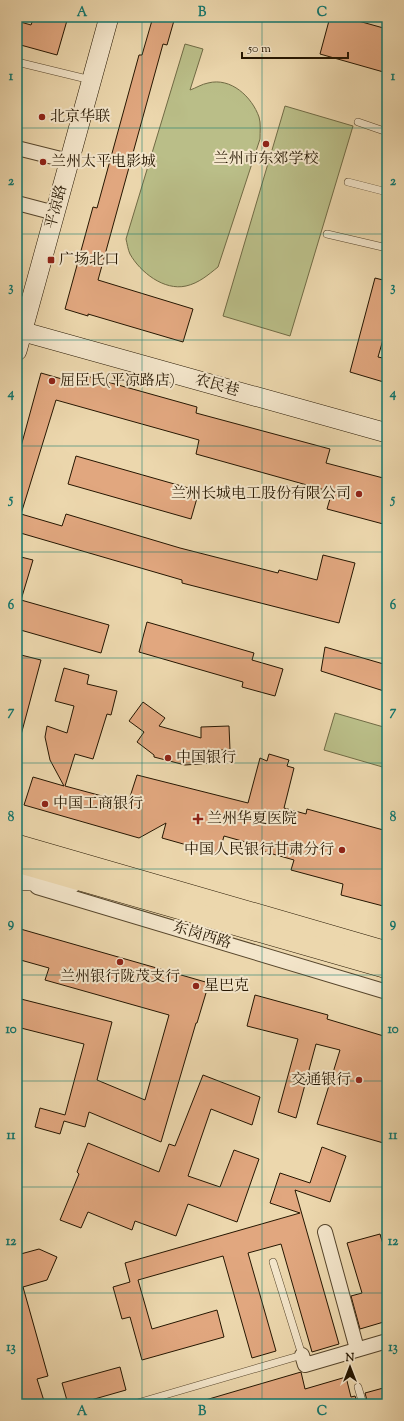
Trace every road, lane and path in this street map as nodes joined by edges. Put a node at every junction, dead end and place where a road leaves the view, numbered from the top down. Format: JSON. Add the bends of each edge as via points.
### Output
{"nodes":[{"id":1,"x":109,"y":17,"type":"edge"},
{"id":2,"x":17,"y":62,"type":"edge"},
{"id":3,"x":91,"y":80,"type":"junction"},
{"id":4,"x":358,"y":122,"type":"dead end"},
{"id":5,"x":387,"y":132,"type":"edge"},
{"id":6,"x":17,"y":148,"type":"edge"},
{"id":7,"x":69,"y":161,"type":"junction"},
{"id":8,"x":348,"y":182,"type":"dead end"},
{"id":9,"x":387,"y":192,"type":"edge"},
{"id":10,"x":17,"y":203,"type":"edge"},
{"id":11,"x":55,"y":213,"type":"junction"},
{"id":12,"x":327,"y":234,"type":"dead end"},
{"id":13,"x":387,"y":248,"type":"edge"},
{"id":14,"x":20,"y":331,"type":"edge"},
{"id":15,"x":17,"y":351,"type":"edge"},
{"id":16,"x":387,"y":433,"type":"edge"},
{"id":17,"x":17,"y":832,"type":"edge"},
{"id":18,"x":17,"y":846,"type":"edge"},
{"id":19,"x":17,"y":862,"type":"edge"},
{"id":20,"x":101,"y":879,"type":"junction"},
{"id":21,"x":17,"y":881,"type":"edge"},
{"id":22,"x":387,"y":952,"type":"edge"},
{"id":23,"x":387,"y":968,"type":"edge"},
{"id":24,"x":387,"y":992,"type":"edge"},
{"id":25,"x":325,"y":1232,"type":"dead end"},
{"id":26,"x":273,"y":1262,"type":"dead end"},
{"id":27,"x":387,"y":1341,"type":"edge"},
{"id":28,"x":357,"y":1349,"type":"junction"},
{"id":29,"x":302,"y":1355,"type":"junction"},
{"id":30,"x":358,"y":1387,"type":"dead end"},
{"id":31,"x":134,"y":1404,"type":"edge"},
{"id":32,"x":363,"y":1404,"type":"edge"}],
"edges":[{"from":1,"to":3,"type":"street","name":"平凉路"},
{"from":2,"to":3,"type":"lane"},
{"from":3,"to":7,"type":"street","name":"平凉路"},
{"from":4,"to":5,"type":"lane"},
{"from":6,"to":7,"type":"street"},
{"from":7,"to":11,"type":"street","name":"平凉路"},
{"from":8,"to":9,"type":"lane"},
{"from":10,"to":11,"type":"street"},
{"from":11,"to":14,"type":"street","name":"平凉路"},
{"from":12,"to":13,"type":"lane"},
{"from":14,"to":15,"type":"street","name":"平凉路"},
{"from":14,"to":16,"type":"street","name":"农民巷"},
{"from":17,"to":20,"type":"main road"},
{"from":18,"to":20,"type":"main road","name":"东岗西路"},
{"from":19,"to":20,"type":"main road","name":"东岗西路"},
{"from":20,"to":21,"type":"street"},
{"from":20,"to":22,"type":"main road","name":"东岗西路"},
{"from":20,"to":23,"type":"main road","name":"东岗西路"},
{"from":21,"to":24,"type":"street","name":"东岗西路"},
{"from":25,"to":28,"type":"street"},
{"from":26,"to":29,"type":"lane"},
{"from":27,"to":28,"type":"street"},
{"from":28,"to":29,"type":"street","via":[[305,1364]]},
{"from":29,"to":31,"type":"lane"},
{"from":30,"to":32,"type":"lane"}]}
